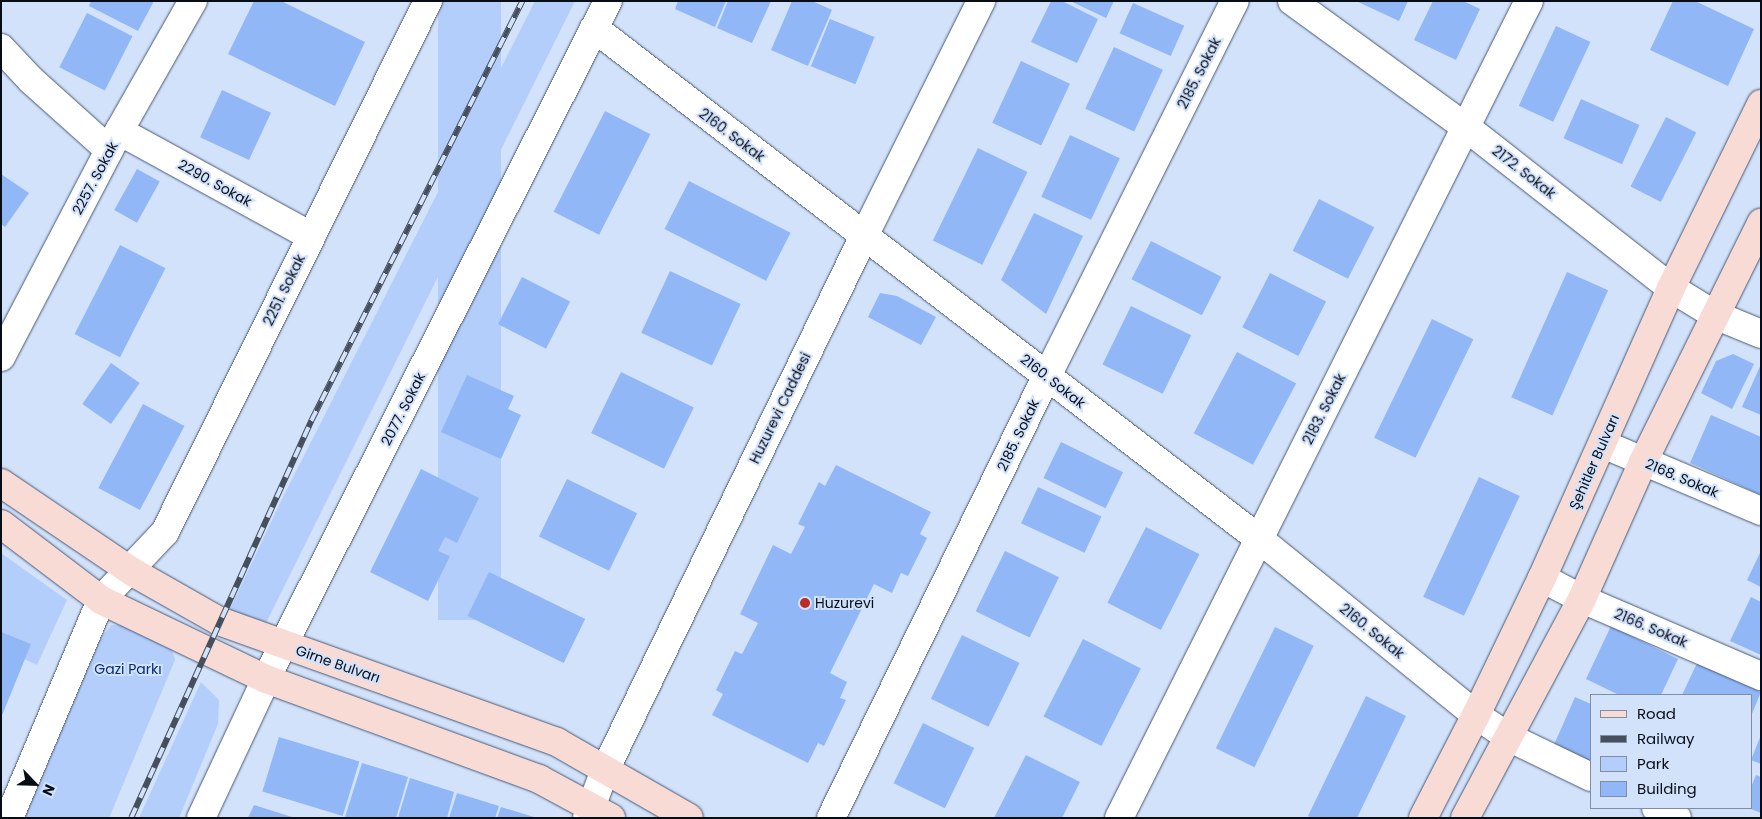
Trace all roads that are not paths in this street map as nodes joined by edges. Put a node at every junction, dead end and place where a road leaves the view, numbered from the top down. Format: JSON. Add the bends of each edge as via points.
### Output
{"nodes":[{"id":1,"x":193,"y":1,"type":"edge"},
{"id":2,"x":428,"y":1,"type":"edge"},
{"id":3,"x":608,"y":1,"type":"edge"},
{"id":4,"x":981,"y":1,"type":"edge"},
{"id":5,"x":1236,"y":1,"type":"edge"},
{"id":6,"x":1292,"y":1,"type":"edge"},
{"id":7,"x":1529,"y":1,"type":"edge"},
{"id":8,"x":594,"y":28,"type":"junction"},
{"id":9,"x":1,"y":48,"type":"edge"},
{"id":10,"x":1761,"y":104,"type":"edge"},
{"id":11,"x":1467,"y":128,"type":"junction"},
{"id":12,"x":114,"y":140,"type":"junction"},
{"id":13,"x":1761,"y":223,"type":"edge"},
{"id":14,"x":310,"y":236,"type":"junction"},
{"id":15,"x":864,"y":236,"type":"junction"},
{"id":16,"x":1672,"y":288,"type":"junction"},
{"id":17,"x":1715,"y":316,"type":"junction"},
{"id":18,"x":1761,"y":334,"type":"edge"},
{"id":19,"x":1,"y":357,"type":"edge"},
{"id":20,"x":1047,"y":376,"type":"junction"},
{"id":21,"x":1603,"y":444,"type":"junction"},
{"id":22,"x":1643,"y":462,"type":"junction"},
{"id":23,"x":1,"y":483,"type":"edge"},
{"id":24,"x":1761,"y":511,"type":"edge"},
{"id":25,"x":1,"y":524,"type":"edge"},
{"id":26,"x":1258,"y":538,"type":"junction"},
{"id":27,"x":131,"y":571,"type":"junction"},
{"id":28,"x":1542,"y":578,"type":"junction"},
{"id":29,"x":1582,"y":599,"type":"junction"},
{"id":30,"x":101,"y":600,"type":"junction"},
{"id":31,"x":284,"y":646,"type":"junction"},
{"id":32,"x":1761,"y":676,"type":"edge"},
{"id":33,"x":266,"y":679,"type":"junction"},
{"id":34,"x":1476,"y":715,"type":"junction"},
{"id":35,"x":1510,"y":738,"type":"junction"},
{"id":36,"x":605,"y":770,"type":"junction"},
{"id":37,"x":1590,"y":777,"type":"edge"},
{"id":38,"x":1658,"y":809,"type":"edge"},
{"id":39,"x":596,"y":814,"type":"edge"},
{"id":40,"x":9,"y":818,"type":"edge"},
{"id":41,"x":201,"y":818,"type":"edge"},
{"id":42,"x":688,"y":818,"type":"edge"},
{"id":43,"x":831,"y":818,"type":"edge"},
{"id":44,"x":1119,"y":818,"type":"edge"},
{"id":45,"x":1423,"y":818,"type":"edge"},
{"id":46,"x":1466,"y":818,"type":"edge"},
{"id":47,"x":1677,"y":818,"type":"edge"}],
"edges":[{"from":1,"to":12,"type":"street","name":"2257. Sokak"},
{"from":2,"to":14,"type":"street","name":"2251. Sokak"},
{"from":3,"to":8,"type":"street","name":"2077. Sokak"},
{"from":4,"to":15,"type":"street","name":"Huzurevi Caddesi"},
{"from":5,"to":20,"type":"street","name":"2185. Sokak"},
{"from":6,"to":11,"type":"street","name":"2172. Sokak"},
{"from":7,"to":11,"type":"street","name":"2183. Sokak"},
{"from":8,"to":15,"type":"street","name":"2160. Sokak"},
{"from":8,"to":31,"type":"street","name":"2077. Sokak"},
{"from":9,"to":12,"type":"street","name":"2290. Sokak","via":[[31,80]]},
{"from":10,"to":16,"type":"main road","name":"Şehitler Bulvarı"},
{"from":11,"to":16,"type":"street","name":"2172. Sokak"},
{"from":11,"to":26,"type":"street","name":"2183. Sokak"},
{"from":12,"to":14,"type":"street","name":"2290. Sokak"},
{"from":12,"to":19,"type":"street","name":"2257. Sokak"},
{"from":13,"to":17,"type":"main road"},
{"from":14,"to":27,"type":"street","name":"2251. Sokak","via":[[165,532]]},
{"from":15,"to":20,"type":"street","name":"2160. Sokak"},
{"from":15,"to":36,"type":"street","name":"Huzurevi Caddesi"},
{"from":16,"to":17,"type":"street","name":"2172. Sokak"},
{"from":16,"to":21,"type":"main road","name":"Şehitler Bulvarı"},
{"from":17,"to":18,"type":"street","name":"2172. Sokak"},
{"from":17,"to":22,"type":"main road"},
{"from":20,"to":26,"type":"street","name":"2160. Sokak"},
{"from":20,"to":43,"type":"street","name":"2185. Sokak"},
{"from":21,"to":22,"type":"street","name":"2168. Sokak"},
{"from":21,"to":28,"type":"main road","name":"Şehitler Bulvarı"},
{"from":22,"to":24,"type":"street","name":"2168. Sokak"},
{"from":22,"to":29,"type":"main road"},
{"from":23,"to":27,"type":"main road","name":"Girne Bulvarı"},
{"from":25,"to":30,"type":"main road"},
{"from":26,"to":34,"type":"street","name":"2160. Sokak"},
{"from":26,"to":44,"type":"street","name":"2183. Sokak"},
{"from":27,"to":30,"type":"street","name":"2251. Sokak"},
{"from":27,"to":31,"type":"main road","name":"Girne Bulvarı","via":[[219,621]]},
{"from":28,"to":29,"type":"street","name":"2166. Sokak"},
{"from":28,"to":34,"type":"main road","name":"Şehitler Bulvarı"},
{"from":29,"to":32,"type":"street","name":"2166. Sokak"},
{"from":29,"to":35,"type":"main road"},
{"from":30,"to":33,"type":"main road"},
{"from":30,"to":40,"type":"street"},
{"from":31,"to":33,"type":"street","name":"2077. Sokak"},
{"from":31,"to":36,"type":"main road","name":"Girne Bulvarı","via":[[557,742]]},
{"from":33,"to":39,"type":"main road","via":[[539,778]]},
{"from":33,"to":41,"type":"street","name":"2077. Sokak"},
{"from":34,"to":35,"type":"street","name":"2160. Sokak"},
{"from":34,"to":45,"type":"main road","name":"Şehitler Bulvarı"},
{"from":35,"to":37,"type":"street","name":"2160. Sokak"},
{"from":35,"to":46,"type":"main road"},
{"from":36,"to":39,"type":"street","name":"Huzurevi Caddesi"},
{"from":36,"to":42,"type":"main road","name":"Girne Bulvarı"},
{"from":38,"to":47,"type":"street"}]}
